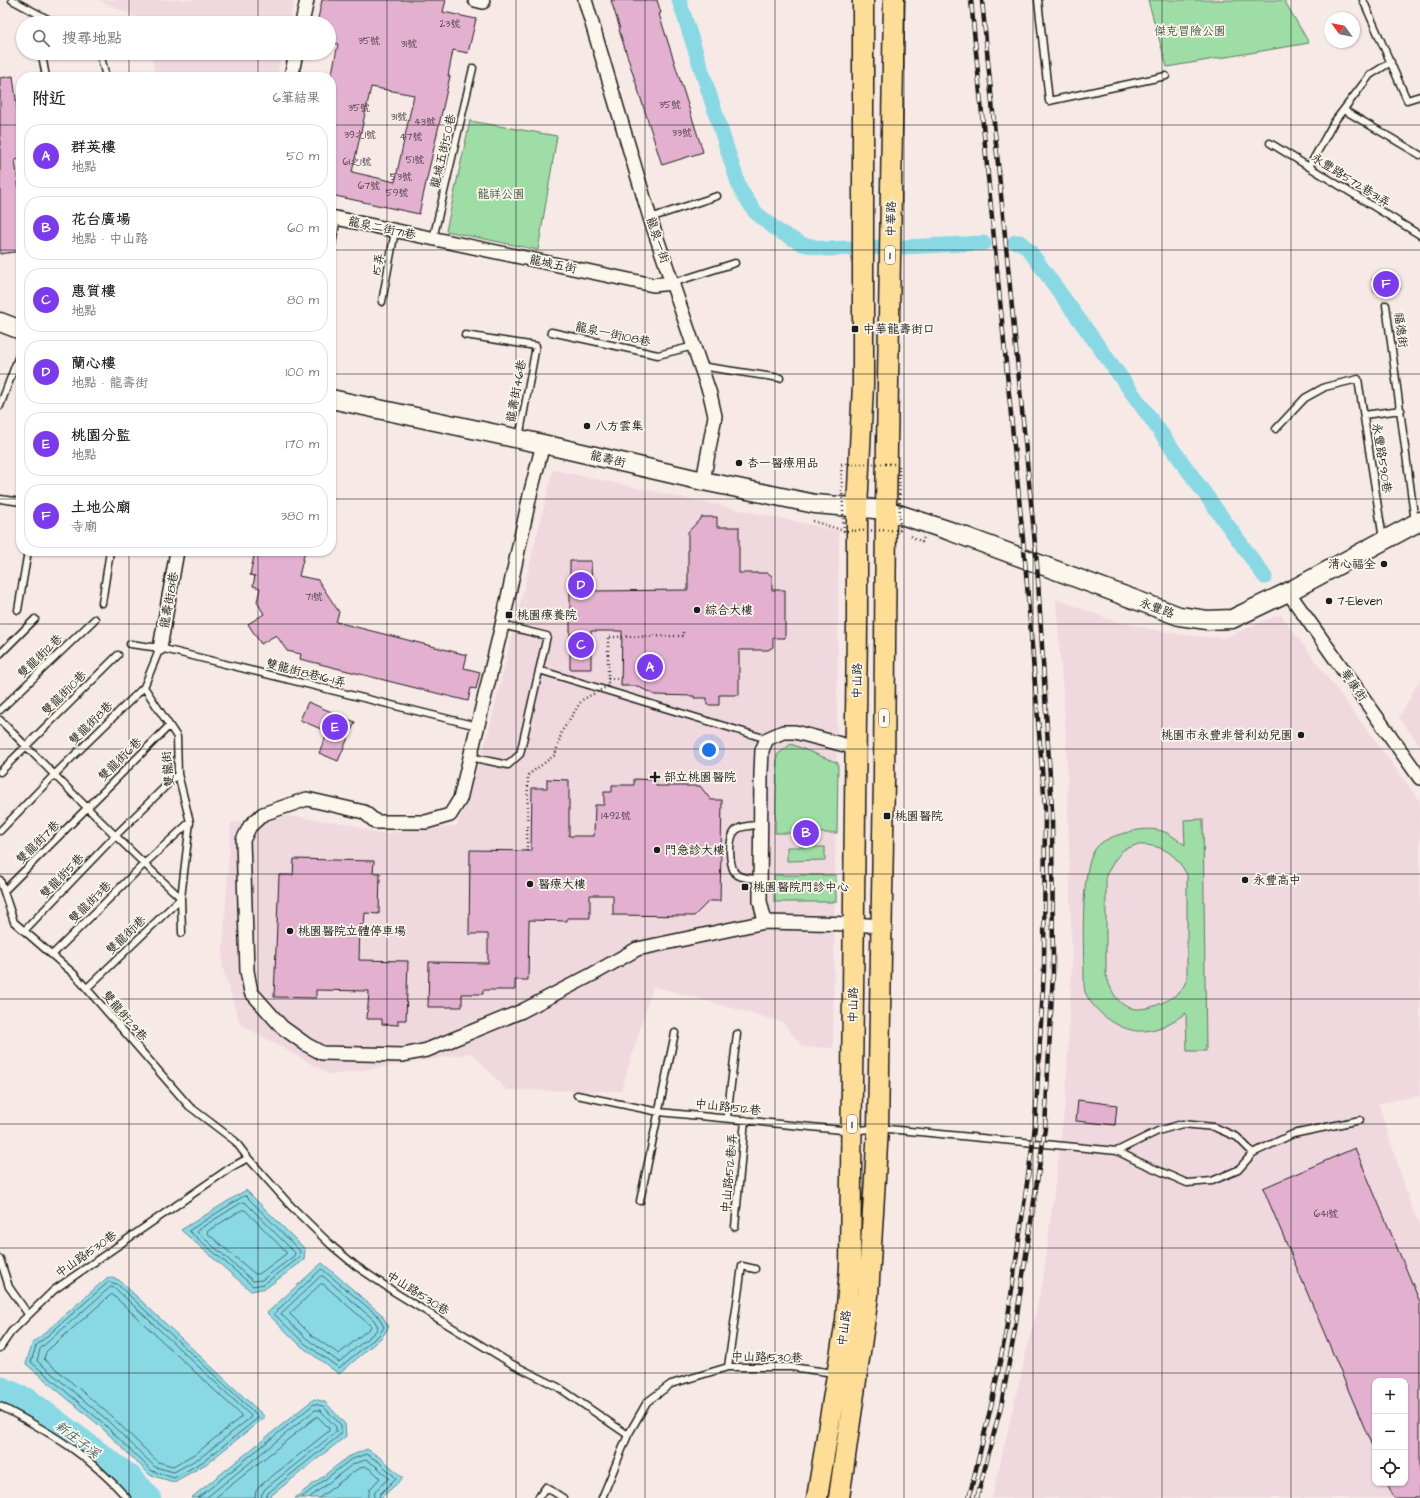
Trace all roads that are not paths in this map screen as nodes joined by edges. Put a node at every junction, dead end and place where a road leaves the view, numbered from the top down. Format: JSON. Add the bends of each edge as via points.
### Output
{"nodes":[{"id":1,"x":12,"y":0,"type":"edge"},
{"id":2,"x":307,"y":0,"type":"edge"},
{"id":3,"x":585,"y":0,"type":"edge"},
{"id":4,"x":863,"y":0,"type":"edge"},
{"id":5,"x":894,"y":0,"type":"edge"},
{"id":6,"x":1038,"y":0,"type":"edge"},
{"id":7,"x":1363,"y":0,"type":"edge"},
{"id":8,"x":42,"y":16,"type":"edge"},
{"id":9,"x":304,"y":16,"type":"edge"},
{"id":10,"x":43,"y":60,"type":"edge"},
{"id":11,"x":102,"y":60,"type":"edge"},
{"id":12,"x":295,"y":60,"type":"edge"},
{"id":13,"x":1391,"y":62,"type":"junction"},
{"id":14,"x":473,"y":68,"type":"dead end"},
{"id":15,"x":45,"y":72,"type":"edge"},
{"id":16,"x":105,"y":72,"type":"edge"},
{"id":17,"x":292,"y":72,"type":"edge"},
{"id":18,"x":1166,"y":76,"type":"dead end"},
{"id":19,"x":1420,"y":96,"type":"edge"},
{"id":20,"x":1344,"y":110,"type":"junction"},
{"id":21,"x":1270,"y":143,"type":"dead end"},
{"id":22,"x":1420,"y":155,"type":"edge"},
{"id":23,"x":1309,"y":167,"type":"junction"},
{"id":24,"x":717,"y":196,"type":"dead end"},
{"id":25,"x":336,"y":218,"type":"edge"},
{"id":26,"x":650,"y":218,"type":"junction"},
{"id":27,"x":395,"y":231,"type":"junction"},
{"id":28,"x":1420,"y":235,"type":"edge"},
{"id":29,"x":434,"y":239,"type":"junction"},
{"id":30,"x":735,"y":263,"type":"dead end"},
{"id":31,"x":672,"y":283,"type":"junction"},
{"id":32,"x":382,"y":302,"type":"dead end"},
{"id":33,"x":1386,"y":305,"type":"dead end"},
{"id":34,"x":0,"y":322,"type":"edge"},
{"id":35,"x":16,"y":328,"type":"edge"},
{"id":36,"x":551,"y":332,"type":"dead end"},
{"id":37,"x":465,"y":335,"type":"dead end"},
{"id":38,"x":694,"y":346,"type":"junction"},
{"id":39,"x":16,"y":363,"type":"edge"},
{"id":40,"x":700,"y":366,"type":"junction"},
{"id":41,"x":780,"y":378,"type":"dead end"},
{"id":42,"x":336,"y":400,"type":"edge"},
{"id":43,"x":0,"y":406,"type":"edge"},
{"id":44,"x":1400,"y":410,"type":"junction"},
{"id":45,"x":1364,"y":415,"type":"junction"},
{"id":46,"x":1276,"y":429,"type":"dead end"},
{"id":47,"x":519,"y":439,"type":"junction"},
{"id":48,"x":543,"y":444,"type":"junction"},
{"id":49,"x":702,"y":481,"type":"junction"},
{"id":50,"x":0,"y":499,"type":"edge"},
{"id":51,"x":16,"y":501,"type":"edge"},
{"id":52,"x":857,"y":509,"type":"junction"},
{"id":53,"x":886,"y":510,"type":"junction"},
{"id":54,"x":1417,"y":523,"type":"edge"},
{"id":55,"x":1384,"y":540,"type":"junction"},
{"id":56,"x":27,"y":556,"type":"edge"},
{"id":57,"x":109,"y":556,"type":"edge"},
{"id":58,"x":176,"y":556,"type":"edge"},
{"id":59,"x":1288,"y":592,"type":"junction"},
{"id":60,"x":102,"y":602,"type":"dead end"},
{"id":61,"x":18,"y":610,"type":"dead end"},
{"id":62,"x":96,"y":618,"type":"dead end"},
{"id":63,"x":35,"y":619,"type":"dead end"},
{"id":64,"x":502,"y":625,"type":"junction"},
{"id":65,"x":130,"y":644,"type":"dead end"},
{"id":66,"x":160,"y":648,"type":"junction"},
{"id":67,"x":0,"y":654,"type":"edge"},
{"id":68,"x":118,"y":655,"type":"dead end"},
{"id":69,"x":540,"y":670,"type":"junction"},
{"id":70,"x":144,"y":687,"type":"junction"},
{"id":71,"x":0,"y":710,"type":"edge"},
{"id":72,"x":0,"y":720,"type":"edge"},
{"id":73,"x":169,"y":726,"type":"junction"},
{"id":74,"x":477,"y":726,"type":"junction"},
{"id":75,"x":767,"y":739,"type":"junction"},
{"id":76,"x":26,"y":746,"type":"junction"},
{"id":77,"x":856,"y":748,"type":"junction"},
{"id":78,"x":470,"y":757,"type":"junction"},
{"id":79,"x":0,"y":772,"type":"edge"},
{"id":80,"x":178,"y":774,"type":"junction"},
{"id":81,"x":53,"y":776,"type":"junction"},
{"id":82,"x":1420,"y":778,"type":"edge"},
{"id":83,"x":87,"y":808,"type":"junction"},
{"id":84,"x":190,"y":822,"type":"junction"},
{"id":85,"x":761,"y":825,"type":"junction"},
{"id":86,"x":0,"y":831,"type":"edge"},
{"id":87,"x":115,"y":836,"type":"junction"},
{"id":88,"x":144,"y":864,"type":"junction"},
{"id":89,"x":760,"y":878,"type":"junction"},
{"id":90,"x":0,"y":880,"type":"edge"},
{"id":91,"x":4,"y":891,"type":"junction"},
{"id":92,"x":181,"y":898,"type":"junction"},
{"id":93,"x":765,"y":922,"type":"junction"},
{"id":94,"x":854,"y":924,"type":"junction"},
{"id":95,"x":880,"y":926,"type":"junction"},
{"id":96,"x":24,"y":931,"type":"junction"},
{"id":97,"x":182,"y":933,"type":"dead end"},
{"id":98,"x":52,"y":955,"type":"junction"},
{"id":99,"x":87,"y":988,"type":"junction"},
{"id":100,"x":675,"y":1033,"type":"dead end"},
{"id":101,"x":736,"y":1034,"type":"dead end"},
{"id":102,"x":577,"y":1095,"type":"dead end"},
{"id":103,"x":659,"y":1112,"type":"junction"},
{"id":104,"x":727,"y":1118,"type":"junction"},
{"id":105,"x":744,"y":1120,"type":"junction"},
{"id":106,"x":1360,"y":1120,"type":"dead end"},
{"id":107,"x":878,"y":1128,"type":"junction"},
{"id":108,"x":852,"y":1131,"type":"junction"},
{"id":109,"x":1117,"y":1151,"type":"junction"},
{"id":110,"x":1254,"y":1153,"type":"junction"},
{"id":111,"x":248,"y":1158,"type":"junction"},
{"id":112,"x":640,"y":1201,"type":"dead end"},
{"id":113,"x":735,"y":1227,"type":"dead end"},
{"id":114,"x":0,"y":1259,"type":"edge"},
{"id":115,"x":756,"y":1270,"type":"dead end"},
{"id":116,"x":28,"y":1314,"type":"junction"},
{"id":117,"x":0,"y":1348,"type":"edge"},
{"id":118,"x":728,"y":1367,"type":"junction"},
{"id":119,"x":837,"y":1373,"type":"junction"},
{"id":120,"x":0,"y":1406,"type":"edge"},
{"id":121,"x":628,"y":1435,"type":"junction"},
{"id":122,"x":127,"y":1498,"type":"edge"},
{"id":123,"x":538,"y":1498,"type":"edge"},
{"id":124,"x":564,"y":1498,"type":"edge"},
{"id":125,"x":602,"y":1498,"type":"edge"},
{"id":126,"x":817,"y":1498,"type":"edge"},
{"id":127,"x":839,"y":1498,"type":"edge"}],
"edges":[{"from":1,"to":8,"type":"lane"},
{"from":2,"to":9,"type":"street"},
{"from":3,"to":26,"type":"street","name":"龍泉一街"},
{"from":4,"to":52,"type":"main road","number":"1","via":[[863,385]]},
{"from":5,"to":53,"type":"main road","name":"中華路","number":"1"},
{"from":6,"to":18,"type":"lane","via":[[1049,101]]},
{"from":7,"to":13,"type":"lane"},
{"from":10,"to":15,"type":"lane"},
{"from":11,"to":16,"type":"lane"},
{"from":12,"to":17,"type":"street"},
{"from":13,"to":19,"type":"lane","via":[[1407,100]]},
{"from":13,"to":20,"type":"lane","via":[[1370,75]]},
{"from":14,"to":29,"type":"lane","name":"龍城五街50巷"},
{"from":20,"to":22,"type":"lane"},
{"from":20,"to":23,"type":"lane","via":[[1334,122]]},
{"from":21,"to":23,"type":"lane","name":"永豐路572巷31弄"},
{"from":23,"to":28,"type":"lane","name":"永豐路572巷31弄"},
{"from":24,"to":26,"type":"lane"},
{"from":25,"to":27,"type":"street","name":"龍泉二街71巷"},
{"from":26,"to":31,"type":"street","name":"龍泉一街"},
{"from":27,"to":29,"type":"street","name":"龍泉二街71巷"},
{"from":27,"to":32,"type":"lane","name":"15弄"},
{"from":29,"to":31,"type":"street","name":"龍城五街","via":[[653,284]]},
{"from":30,"to":31,"type":"lane"},
{"from":31,"to":38,"type":"street","name":"龍泉一街"},
{"from":33,"to":44,"type":"lane","name":"福德街"},
{"from":34,"to":35,"type":"street"},
{"from":36,"to":38,"type":"lane","name":"龍泉一街108巷","via":[[658,355]]},
{"from":37,"to":47,"type":"lane","name":"龍壽街46巷","via":[[536,346]]},
{"from":38,"to":40,"type":"street","name":"龍泉一街"},
{"from":39,"to":43,"type":"lane"},
{"from":40,"to":41,"type":"lane"},
{"from":40,"to":49,"type":"street","name":"龍泉一街","via":[[715,416]]},
{"from":42,"to":47,"type":"street","name":"龍壽街"},
{"from":44,"to":45,"type":"lane"},
{"from":44,"to":54,"type":"lane","name":"福德街"},
{"from":45,"to":46,"type":"lane","name":"永豐路590巷","via":[[1358,379],[1325,387],[1305,398]]},
{"from":45,"to":55,"type":"lane","name":"永豐路590巷"},
{"from":47,"to":48,"type":"street","name":"龍壽街"},
{"from":48,"to":49,"type":"street","name":"龍壽街"},
{"from":48,"to":64,"type":"street"},
{"from":49,"to":52,"type":"street","name":"龍壽街","via":[[815,504]]},
{"from":50,"to":51,"type":"lane"},
{"from":52,"to":53,"type":"street","name":"龍壽街"},
{"from":52,"to":77,"type":"main road","name":"中山路","number":"1"},
{"from":53,"to":59,"type":"street","name":"永豐路","via":[[950,531],[1179,616],[1207,620],[1232,619]]},
{"from":53,"to":95,"type":"main road","name":"中山路","number":"1"},
{"from":54,"to":55,"type":"street","name":"永豐路"},
{"from":55,"to":59,"type":"street","name":"永豐路"},
{"from":56,"to":61,"type":"lane"},
{"from":57,"to":60,"type":"lane"},
{"from":58,"to":66,"type":"street","name":"龍壽街81巷"},
{"from":59,"to":82,"type":"street","name":"華康街"},
{"from":62,"to":71,"type":"lane","name":"雙龍街12巷"},
{"from":63,"to":67,"type":"lane"},
{"from":64,"to":69,"type":"lane","via":[[547,636]]},
{"from":64,"to":74,"type":"street"},
{"from":65,"to":66,"type":"lane","name":"雙龍街8巷16-1弄"},
{"from":66,"to":70,"type":"lane"},
{"from":66,"to":74,"type":"lane","name":"雙龍街8巷16-1弄"},
{"from":68,"to":76,"type":"lane","name":"雙龍街10巷"},
{"from":69,"to":75,"type":"lane"},
{"from":69,"to":78,"type":"lane","via":[[520,754],[508,765]]},
{"from":70,"to":73,"type":"lane","name":"雙龍街"},
{"from":70,"to":81,"type":"lane","name":"雙龍街8巷"},
{"from":72,"to":76,"type":"lane"},
{"from":73,"to":80,"type":"lane","name":"雙龍街","via":[[177,737]]},
{"from":73,"to":83,"type":"lane","name":"雙龍街6巷"},
{"from":74,"to":78,"type":"street"},
{"from":75,"to":77,"type":"street","via":[[783,732],[795,732]]},
{"from":75,"to":85,"type":"street","via":[[762,750]]},
{"from":76,"to":79,"type":"lane","name":"雙龍街10巷"},
{"from":76,"to":81,"type":"lane"},
{"from":77,"to":94,"type":"main road","name":"中山路","number":"1"},
{"from":78,"to":93,"type":"street","via":[[460,799],[450,815],[426,822],[376,822],[364,812],[307,799],[263,814],[250,826],[243,840],[246,971],[251,992],[282,1027],[322,1054],[403,1055],[427,1050],[522,1011],[637,948]]},
{"from":80,"to":84,"type":"lane","name":"雙龍街"},
{"from":80,"to":87,"type":"lane","name":"雙龍街5巷"},
{"from":81,"to":83,"type":"lane"},
{"from":81,"to":86,"type":"lane","name":"雙龍街8巷"},
{"from":83,"to":87,"type":"lane"},
{"from":83,"to":91,"type":"lane","name":"雙龍街7巷"},
{"from":84,"to":88,"type":"lane","name":"雙龍街3巷"},
{"from":84,"to":92,"type":"lane","name":"雙龍街"},
{"from":85,"to":89,"type":"street"},
{"from":85,"to":89,"type":"lane","via":[[738,828],[730,840],[730,866],[733,872],[744,878]]},
{"from":87,"to":88,"type":"lane"},
{"from":87,"to":96,"type":"lane","name":"雙龍街5巷"},
{"from":88,"to":92,"type":"lane"},
{"from":88,"to":98,"type":"lane","name":"雙龍街3巷"},
{"from":89,"to":93,"type":"street","via":[[760,901]]},
{"from":90,"to":91,"type":"lane","name":"雙龍街29巷"},
{"from":91,"to":96,"type":"lane","name":"雙龍街29巷","via":[[14,922]]},
{"from":92,"to":97,"type":"lane","name":"雙龍街"},
{"from":92,"to":99,"type":"lane","name":"雙龍街1巷"},
{"from":93,"to":94,"type":"street"},
{"from":94,"to":95,"type":"street"},
{"from":94,"to":108,"type":"main road","name":"中山路","number":"1"},
{"from":95,"to":107,"type":"main road","name":"中山路","number":"1"},
{"from":96,"to":98,"type":"lane","name":"雙龍街29巷"},
{"from":98,"to":99,"type":"lane","name":"雙龍街29巷"},
{"from":99,"to":111,"type":"lane","name":"雙龍街29巷","via":[[189,1106],[235,1141]]},
{"from":100,"to":103,"type":"lane"},
{"from":101,"to":104,"type":"lane"},
{"from":102,"to":103,"type":"lane","name":"中山路1512巷"},
{"from":103,"to":104,"type":"lane","name":"中山路1512巷"},
{"from":103,"to":112,"type":"lane"},
{"from":104,"to":105,"type":"lane","name":"中山路1512巷"},
{"from":105,"to":108,"type":"lane","name":"中山路1512巷"},
{"from":105,"to":113,"type":"lane","name":"中山路1512巷1弄"},
{"from":106,"to":110,"type":"lane","via":[[1293,1134]]},
{"from":107,"to":108,"type":"lane","name":"中山路1512巷"},
{"from":107,"to":109,"type":"lane","name":"中山路1512巷"},
{"from":107,"to":127,"type":"main road","name":"中山路","number":"1","via":[[868,1296]]},
{"from":108,"to":119,"type":"main road","name":"中山路","number":"1","via":[[850,1266],[846,1320]]},
{"from":109,"to":110,"type":"lane","via":[[1182,1124],[1214,1127],[1237,1137]]},
{"from":109,"to":110,"type":"lane","via":[[1187,1183],[1212,1181],[1238,1170]]},
{"from":111,"to":116,"type":"lane","name":"中山路1530巷","via":[[54,1290]]},
{"from":111,"to":121,"type":"lane","name":"中山路1530巷","via":[[290,1205],[356,1266],[512,1364],[558,1387]]},
{"from":114,"to":116,"type":"lane","via":[[9,1287]]},
{"from":115,"to":118,"type":"lane","via":[[742,1266]]},
{"from":116,"to":117,"type":"lane","name":"中山路1530巷","via":[[10,1332]]},
{"from":118,"to":119,"type":"lane","name":"中山路1530巷","via":[[791,1367]]},
{"from":118,"to":121,"type":"lane","name":"中山路1530巷","via":[[671,1384],[647,1402]]},
{"from":119,"to":126,"type":"main road","name":"中山路","number":"1"},
{"from":120,"to":122,"type":"lane","via":[[68,1444],[93,1464]]},
{"from":121,"to":125,"type":"lane"},
{"from":123,"to":124,"type":"lane","via":[[546,1487]]}]}
